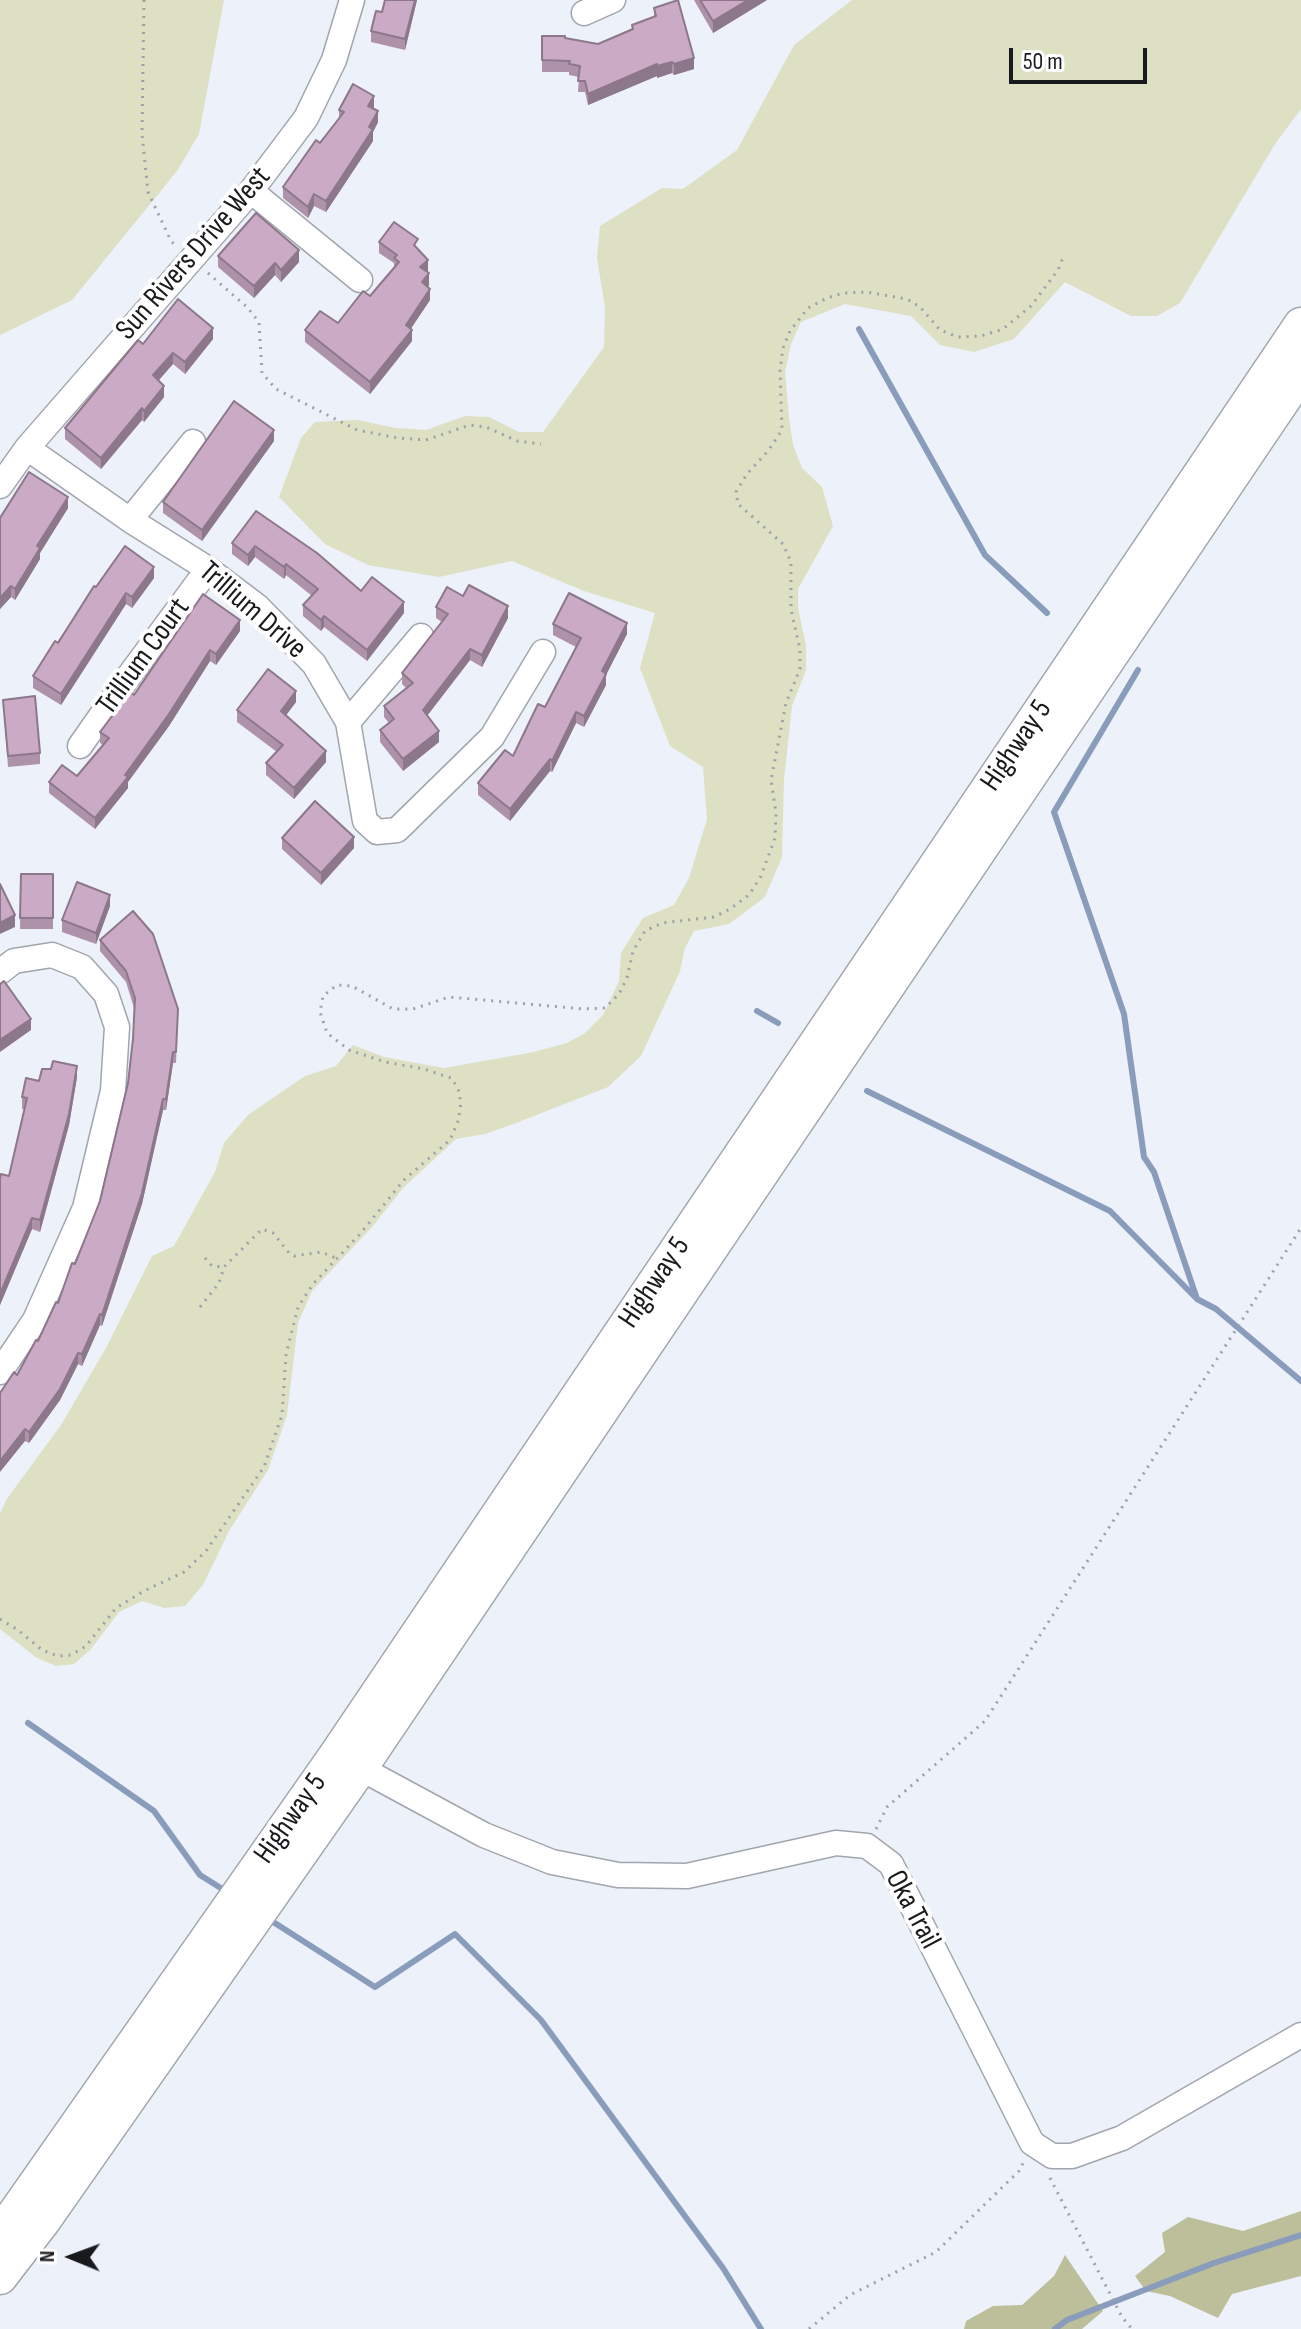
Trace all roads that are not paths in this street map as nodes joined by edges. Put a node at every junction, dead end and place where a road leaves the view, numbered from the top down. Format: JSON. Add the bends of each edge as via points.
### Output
{"nodes":[{"id":1,"x":352,"y":0,"type":"edge"},
{"id":2,"x":613,"y":0,"type":"edge"},
{"id":3,"x":584,"y":13,"type":"dead end"},
{"id":4,"x":251,"y":191,"type":"junction"},
{"id":5,"x":360,"y":280,"type":"dead end"},
{"id":6,"x":1301,"y":325,"type":"edge"},
{"id":7,"x":1301,"y":373,"type":"edge"},
{"id":8,"x":193,"y":442,"type":"dead end"},
{"id":9,"x":27,"y":448,"type":"junction"},
{"id":10,"x":0,"y":486,"type":"edge"},
{"id":11,"x":130,"y":520,"type":"junction"},
{"id":12,"x":208,"y":569,"type":"junction"},
{"id":13,"x":421,"y":636,"type":"dead end"},
{"id":14,"x":543,"y":652,"type":"dead end"},
{"id":15,"x":348,"y":722,"type":"junction"},
{"id":16,"x":80,"y":746,"type":"dead end"},
{"id":17,"x":0,"y":972,"type":"edge"},
{"id":18,"x":0,"y":1372,"type":"edge"},
{"id":19,"x":360,"y":1768,"type":"junction"},
{"id":20,"x":1301,"y":2035,"type":"edge"},
{"id":21,"x":0,"y":2235,"type":"edge"},
{"id":22,"x":0,"y":2277,"type":"edge"}],
"edges":[{"from":1,"to":4,"type":"street","name":"Sun Rivers Drive West","via":[[334,60],[306,118]]},
{"from":2,"to":3,"type":"street"},
{"from":4,"to":5,"type":"street"},
{"from":4,"to":9,"type":"street","name":"Sun Rivers Drive West"},
{"from":6,"to":21,"type":"highway","name":"Highway 5","via":[[346,1740]]},
{"from":7,"to":19,"type":"highway","name":"Highway 5"},
{"from":8,"to":11,"type":"street"},
{"from":9,"to":10,"type":"street","name":"Sun Rivers Drive West"},
{"from":9,"to":11,"type":"street","name":"Trillium Drive"},
{"from":11,"to":12,"type":"street","name":"Trillium Drive"},
{"from":12,"to":15,"type":"street","name":"Trillium Drive","via":[[257,606],[314,664]]},
{"from":12,"to":16,"type":"street","name":"Trillium Court"},
{"from":13,"to":15,"type":"street"},
{"from":14,"to":15,"type":"street","name":"Trillium Drive","via":[[492,737],[397,830],[377,832],[365,821]]},
{"from":17,"to":18,"type":"street","via":[[14,961],[52,955],[82,967],[106,994],[117,1027],[113,1091],[85,1208],[35,1320]]},
{"from":19,"to":20,"type":"street","name":"Oka Trail","via":[[484,1835],[552,1862],[618,1875],[687,1876],[836,1843],[867,1846],[891,1864],[1032,2143],[1052,2156],[1072,2156],[1122,2138]]},
{"from":19,"to":22,"type":"highway","name":"Highway 5"}]}
